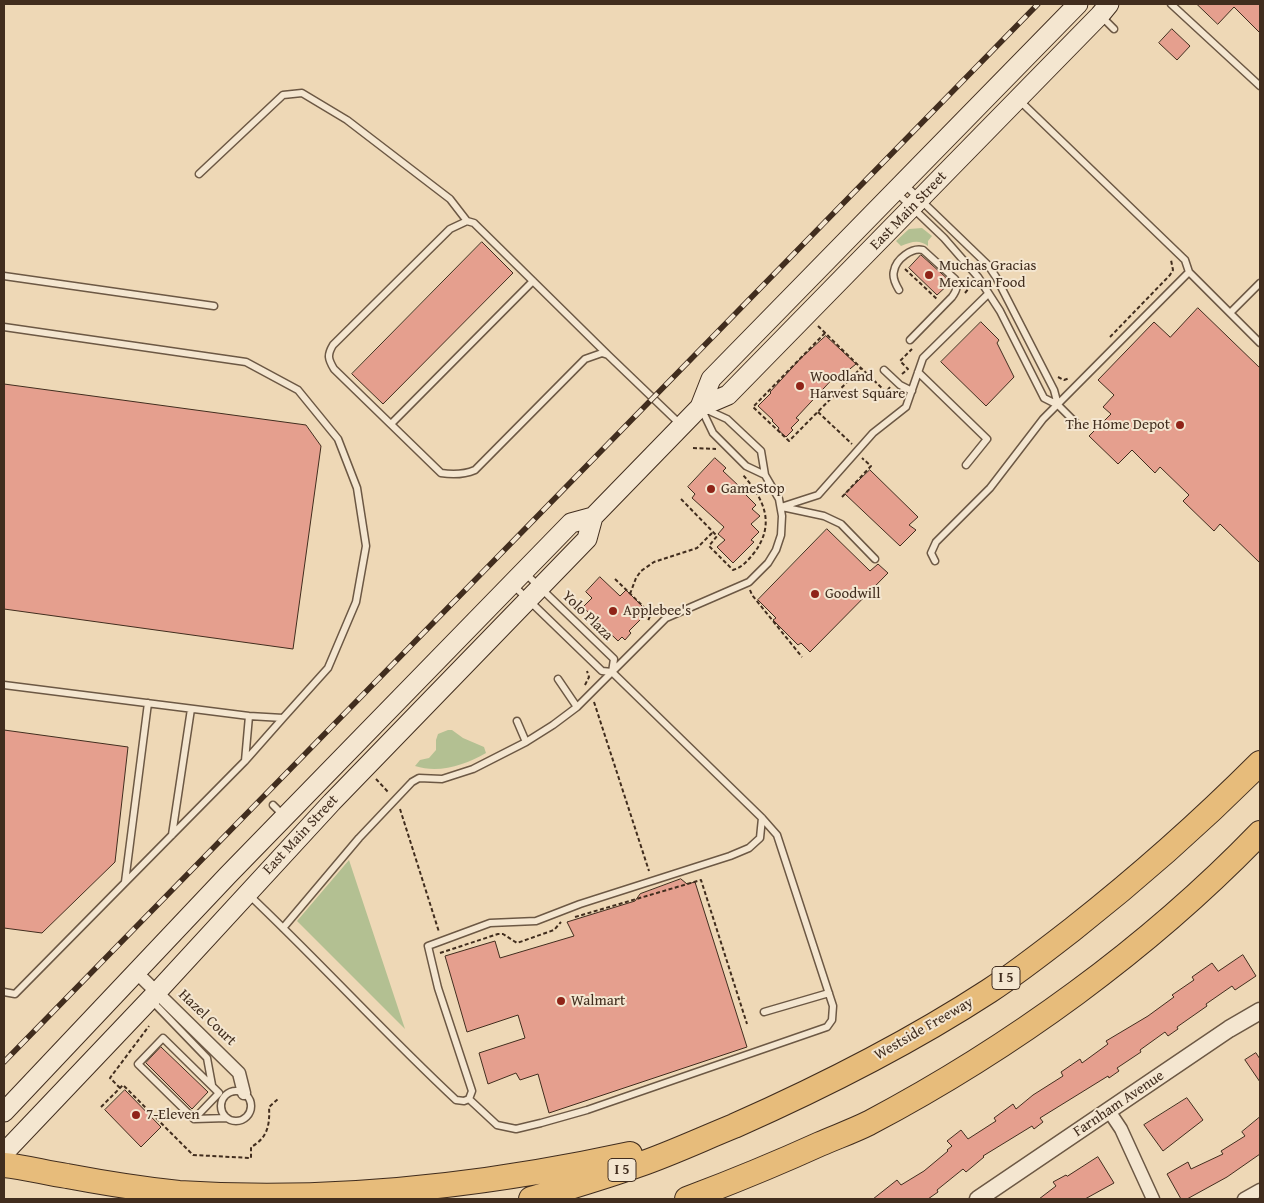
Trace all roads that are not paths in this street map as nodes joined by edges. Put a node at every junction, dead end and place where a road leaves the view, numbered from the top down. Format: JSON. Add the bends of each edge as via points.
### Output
{"nodes":[{"id":1,"x":1078,"y":4,"type":"edge"},
{"id":2,"x":1171,"y":4,"type":"edge"},
{"id":3,"x":1104,"y":9,"type":"edge"},
{"id":4,"x":1114,"y":29,"type":"dead end"},
{"id":5,"x":1260,"y":86,"type":"edge"},
{"id":6,"x":1018,"y":99,"type":"junction"},
{"id":7,"x":199,"y":174,"type":"dead end"},
{"id":8,"x":899,"y":187,"type":"junction"},
{"id":9,"x":916,"y":203,"type":"junction"},
{"id":10,"x":467,"y":221,"type":"junction"},
{"id":11,"x":1189,"y":272,"type":"junction"},
{"id":12,"x":4,"y":276,"type":"edge"},
{"id":13,"x":532,"y":281,"type":"junction"},
{"id":14,"x":1260,"y":283,"type":"edge"},
{"id":15,"x":899,"y":290,"type":"dead end"},
{"id":16,"x":988,"y":294,"type":"junction"},
{"id":17,"x":214,"y":306,"type":"dead end"},
{"id":18,"x":1230,"y":313,"type":"junction"},
{"id":19,"x":4,"y":327,"type":"edge"},
{"id":20,"x":910,"y":340,"type":"dead end"},
{"id":21,"x":1260,"y":343,"type":"edge"},
{"id":22,"x":608,"y":355,"type":"junction"},
{"id":23,"x":884,"y":370,"type":"dead end"},
{"id":24,"x":918,"y":372,"type":"junction"},
{"id":25,"x":912,"y":390,"type":"junction"},
{"id":26,"x":1058,"y":405,"type":"junction"},
{"id":27,"x":700,"y":407,"type":"junction"},
{"id":28,"x":390,"y":424,"type":"junction"},
{"id":29,"x":1078,"y":425,"type":"dead end"},
{"id":30,"x":682,"y":426,"type":"junction"},
{"id":31,"x":966,"y":465,"type":"dead end"},
{"id":32,"x":766,"y":475,"type":"junction"},
{"id":33,"x":781,"y":507,"type":"junction"},
{"id":34,"x":593,"y":516,"type":"junction"},
{"id":35,"x":875,"y":559,"type":"dead end"},
{"id":36,"x":935,"y":561,"type":"dead end"},
{"id":37,"x":517,"y":578,"type":"junction"},
{"id":38,"x":534,"y":594,"type":"junction"},
{"id":39,"x":612,"y":672,"type":"junction"},
{"id":40,"x":558,"y":679,"type":"dead end"},
{"id":41,"x":4,"y":685,"type":"edge"},
{"id":42,"x":148,"y":703,"type":"junction"},
{"id":43,"x":577,"y":707,"type":"junction"},
{"id":44,"x":192,"y":709,"type":"junction"},
{"id":45,"x":249,"y":716,"type":"junction"},
{"id":46,"x":283,"y":718,"type":"junction"},
{"id":47,"x":517,"y":721,"type":"dead end"},
{"id":48,"x":526,"y":742,"type":"junction"},
{"id":49,"x":245,"y":761,"type":"junction"},
{"id":50,"x":1260,"y":763,"type":"edge"},
{"id":51,"x":762,"y":818,"type":"junction"},
{"id":52,"x":1260,"y":833,"type":"edge"},
{"id":53,"x":172,"y":834,"type":"junction"},
{"id":54,"x":125,"y":882,"type":"junction"},
{"id":55,"x":247,"y":893,"type":"junction"},
{"id":56,"x":283,"y":928,"type":"junction"},
{"id":57,"x":137,"y":973,"type":"junction"},
{"id":58,"x":4,"y":992,"type":"edge"},
{"id":59,"x":829,"y":993,"type":"junction"},
{"id":60,"x":154,"y":996,"type":"junction"},
{"id":61,"x":1260,"y":1011,"type":"edge"},
{"id":62,"x":764,"y":1012,"type":"dead end"},
{"id":63,"x":212,"y":1085,"type":"junction"},
{"id":64,"x":244,"y":1093,"type":"junction"},
{"id":65,"x":222,"y":1095,"type":"junction"},
{"id":66,"x":469,"y":1098,"type":"junction"},
{"id":67,"x":4,"y":1112,"type":"edge"},
{"id":68,"x":1109,"y":1112,"type":"junction"},
{"id":69,"x":227,"y":1118,"type":"junction"},
{"id":70,"x":194,"y":1119,"type":"junction"},
{"id":71,"x":868,"y":1123,"type":"junction"},
{"id":72,"x":712,"y":1135,"type":"junction"},
{"id":73,"x":4,"y":1154,"type":"edge"},
{"id":74,"x":4,"y":1165,"type":"edge"},
{"id":75,"x":1260,"y":1190,"type":"edge"},
{"id":76,"x":531,"y":1199,"type":"edge"},
{"id":77,"x":687,"y":1199,"type":"edge"},
{"id":78,"x":719,"y":1199,"type":"edge"},
{"id":79,"x":978,"y":1199,"type":"edge"},
{"id":80,"x":1153,"y":1199,"type":"edge"},
{"id":81,"x":1244,"y":1199,"type":"edge"}],
"edges":[{"from":1,"to":8,"type":"main road","name":"East Main Street"},
{"from":2,"to":5,"type":"lane"},
{"from":3,"to":4,"type":"lane"},
{"from":3,"to":6,"type":"main road","name":"East Main Street"},
{"from":6,"to":9,"type":"main road","name":"East Main Street"},
{"from":6,"to":11,"type":"lane","via":[[1185,260]]},
{"from":7,"to":10,"type":"lane","via":[[283,96],[302,93],[347,120],[450,199]]},
{"from":8,"to":9,"type":"lane"},
{"from":8,"to":9,"type":"lane"},
{"from":8,"to":27,"type":"main road","name":"East Main Street","via":[[712,379]]},
{"from":9,"to":16,"type":"lane","via":[[972,269]]},
{"from":9,"to":26,"type":"lane","via":[[981,256],[996,277],[1054,390]]},
{"from":9,"to":27,"type":"main road","name":"East Main Street","via":[[728,395]]},
{"from":10,"to":13,"type":"lane","via":[[474,224]]},
{"from":10,"to":28,"type":"lane","via":[[450,229],[328,353],[334,369]]},
{"from":11,"to":18,"type":"lane"},
{"from":11,"to":26,"type":"lane"},
{"from":12,"to":17,"type":"lane"},
{"from":13,"to":22,"type":"lane"},
{"from":13,"to":28,"type":"lane"},
{"from":14,"to":18,"type":"lane"},
{"from":15,"to":20,"type":"lane","via":[[894,271],[912,249],[923,250],[956,283],[956,292]]},
{"from":16,"to":24,"type":"lane","via":[[923,358]]},
{"from":16,"to":26,"type":"lane","via":[[1000,311],[1044,398]]},
{"from":18,"to":21,"type":"lane"},
{"from":19,"to":46,"type":"lane","via":[[246,362],[298,390],[338,439],[357,488],[366,546],[356,602],[328,668]]},
{"from":22,"to":28,"type":"lane","via":[[602,353],[585,359],[475,470],[464,474],[440,473]]},
{"from":22,"to":30,"type":"lane"},
{"from":23,"to":25,"type":"lane","via":[[900,385]]},
{"from":24,"to":25,"type":"lane"},
{"from":24,"to":31,"type":"lane","via":[[987,439]]},
{"from":25,"to":33,"type":"lane","via":[[906,407],[874,433],[818,496]]},
{"from":26,"to":29,"type":"lane"},
{"from":26,"to":36,"type":"lane","via":[[1035,429],[990,488],[936,542],[931,553]]},
{"from":27,"to":30,"type":"main road","name":"East Main Street"},
{"from":27,"to":32,"type":"lane","via":[[713,434],[746,466]]},
{"from":27,"to":32,"type":"lane","via":[[727,419],[761,452]]},
{"from":30,"to":34,"type":"main road","name":"East Main Street"},
{"from":32,"to":33,"type":"lane"},
{"from":33,"to":35,"type":"lane","via":[[824,516],[840,524]]},
{"from":33,"to":39,"type":"lane","via":[[781,535],[768,563],[747,583],[666,618]]},
{"from":34,"to":37,"type":"main road","name":"East Main Street","via":[[571,523]]},
{"from":34,"to":38,"type":"main road","name":"East Main Street","via":[[588,539]]},
{"from":37,"to":38,"type":"lane","name":"Yolo Plaza"},
{"from":37,"to":38,"type":"lane","name":"Yolo Plaza"},
{"from":37,"to":57,"type":"main road","name":"East Main Street","via":[[279,811]]},
{"from":38,"to":39,"type":"lane","name":"Yolo Plaza","via":[[602,671]]},
{"from":38,"to":39,"type":"lane","name":"Yolo Plaza","via":[[614,659]]},
{"from":38,"to":55,"type":"main road","name":"East Main Street"},
{"from":39,"to":43,"type":"lane"},
{"from":39,"to":51,"type":"lane"},
{"from":40,"to":43,"type":"lane"},
{"from":41,"to":42,"type":"lane"},
{"from":42,"to":44,"type":"lane"},
{"from":42,"to":54,"type":"lane"},
{"from":43,"to":48,"type":"lane"},
{"from":44,"to":45,"type":"lane"},
{"from":44,"to":53,"type":"lane"},
{"from":45,"to":46,"type":"lane"},
{"from":45,"to":49,"type":"lane"},
{"from":46,"to":49,"type":"lane"},
{"from":47,"to":48,"type":"lane"},
{"from":48,"to":56,"type":"lane","via":[[473,769],[442,779],[419,778],[412,782]]},
{"from":49,"to":53,"type":"lane"},
{"from":50,"to":72,"type":"highway","name":"Westside Freeway","number":"I 5","via":[[1173,847],[1113,898],[990,990],[852,1070]]},
{"from":51,"to":59,"type":"lane","via":[[777,835],[782,848]]},
{"from":51,"to":66,"type":"lane","via":[[760,838],[749,848],[724,858],[536,921],[490,923],[428,946],[438,988],[472,1091]]},
{"from":52,"to":71,"type":"highway","via":[[1226,869],[1085,986],[979,1059]]},
{"from":53,"to":54,"type":"lane"},
{"from":54,"to":58,"type":"lane","via":[[15,994]]},
{"from":55,"to":56,"type":"lane"},
{"from":55,"to":60,"type":"main road","name":"East Main Street"},
{"from":56,"to":66,"type":"lane","via":[[456,1100]]},
{"from":57,"to":60,"type":"street","name":"Hazel Court"},
{"from":57,"to":67,"type":"main road","name":"East Main Street"},
{"from":59,"to":62,"type":"lane"},
{"from":59,"to":66,"type":"lane","via":[[833,1006],[832,1020],[827,1027],[587,1110],[516,1129],[497,1125]]},
{"from":60,"to":63,"type":"lane","via":[[208,1058]]},
{"from":60,"to":64,"type":"street","name":"Hazel Court","via":[[239,1072]]},
{"from":60,"to":73,"type":"main road","name":"East Main Street"},
{"from":61,"to":68,"type":"street","name":"Farnham Avenue"},
{"from":63,"to":65,"type":"lane"},
{"from":63,"to":70,"type":"lane","via":[[163,1038],[138,1064]]},
{"from":64,"to":65,"type":"lane","via":[[234,1091]]},
{"from":64,"to":69,"type":"lane","via":[[250,1101],[248,1115],[236,1121]]},
{"from":65,"to":69,"type":"lane","via":[[221,1110]]},
{"from":65,"to":70,"type":"lane"},
{"from":68,"to":79,"type":"street","name":"Farnham Avenue"},
{"from":68,"to":80,"type":"street","via":[[1121,1129]]},
{"from":69,"to":70,"type":"lane"},
{"from":71,"to":77,"type":"highway","via":[[757,1173]]},
{"from":71,"to":78,"type":"highway"},
{"from":72,"to":74,"type":"highway","via":[[528,1175],[388,1194],[266,1199],[180,1193]]},
{"from":72,"to":76,"type":"highway","name":"Westside Freeway","number":"I 5","via":[[639,1165]]},
{"from":75,"to":81,"type":"street"}]}
